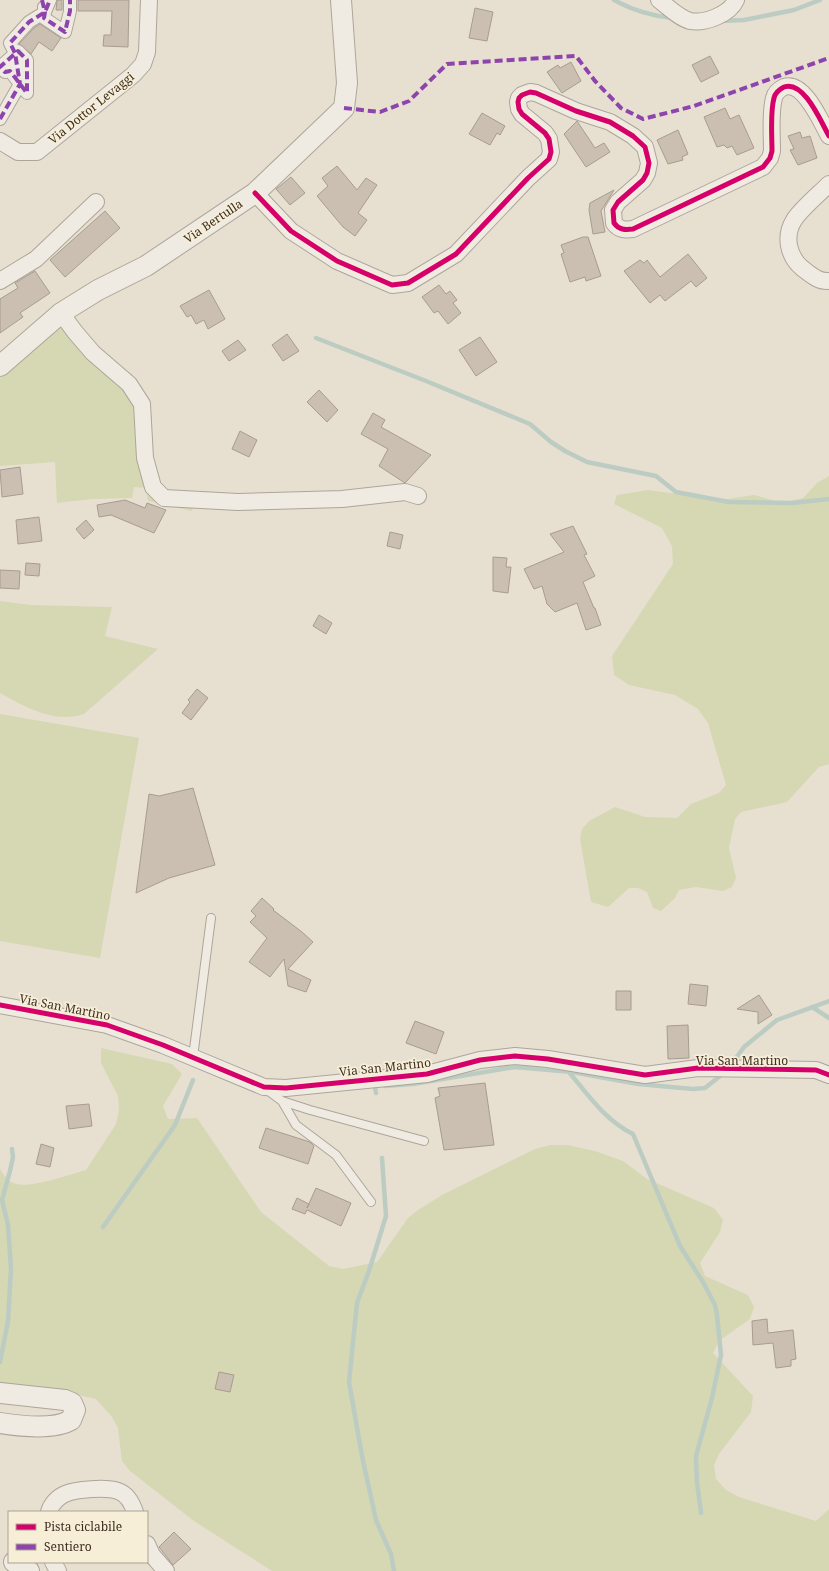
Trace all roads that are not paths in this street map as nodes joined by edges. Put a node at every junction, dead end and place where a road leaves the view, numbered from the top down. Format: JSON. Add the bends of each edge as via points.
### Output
{"nodes":[{"id":1,"x":42,"y":0,"type":"edge"},
{"id":2,"x":50,"y":0,"type":"edge"},
{"id":3,"x":70,"y":0,"type":"edge"},
{"id":4,"x":149,"y":0,"type":"edge"},
{"id":5,"x":341,"y":0,"type":"edge"},
{"id":6,"x":659,"y":0,"type":"edge"},
{"id":7,"x":736,"y":0,"type":"edge"},
{"id":8,"x":45,"y":12,"type":"junction"},
{"id":9,"x":15,"y":53,"type":"junction"},
{"id":10,"x":20,"y":84,"type":"junction"},
{"id":11,"x":0,"y":119,"type":"edge"},
{"id":12,"x":829,"y":136,"type":"edge"},
{"id":13,"x":0,"y":141,"type":"edge"},
{"id":14,"x":829,"y":184,"type":"edge"},
{"id":15,"x":255,"y":193,"type":"junction"},
{"id":16,"x":96,"y":202,"type":"dead end"},
{"id":17,"x":0,"y":281,"type":"edge"},
{"id":18,"x":829,"y":281,"type":"edge"},
{"id":19,"x":61,"y":313,"type":"junction"},
{"id":20,"x":0,"y":366,"type":"edge"},
{"id":21,"x":418,"y":496,"type":"dead end"},
{"id":22,"x":211,"y":918,"type":"dead end"},
{"id":23,"x":0,"y":1004,"type":"edge"},
{"id":24,"x":193,"y":1057,"type":"junction"},
{"id":25,"x":829,"y":1075,"type":"edge"},
{"id":26,"x":264,"y":1087,"type":"junction"},
{"id":27,"x":282,"y":1101,"type":"junction"},
{"id":28,"x":424,"y":1141,"type":"dead end"},
{"id":29,"x":371,"y":1202,"type":"dead end"},
{"id":30,"x":0,"y":1393,"type":"edge"},
{"id":31,"x":0,"y":1423,"type":"edge"},
{"id":32,"x":50,"y":1511,"type":"edge"},
{"id":33,"x":134,"y":1511,"type":"edge"},
{"id":34,"x":148,"y":1546,"type":"edge"},
{"id":35,"x":16,"y":1563,"type":"edge"},
{"id":36,"x":29,"y":1571,"type":"edge"},
{"id":37,"x":166,"y":1571,"type":"edge"}],
"edges":[{"from":1,"to":8,"type":"street"},
{"from":2,"to":8,"type":"street"},
{"from":3,"to":8,"type":"street","via":[[65,32],[44,18]]},
{"from":4,"to":13,"type":"street","name":"Via Dottor Levaggi","via":[[147,52],[143,64],[133,75],[37,152],[18,152]]},
{"from":5,"to":15,"type":"street","name":"Via Bertulla","via":[[348,83],[344,108]]},
{"from":6,"to":7,"type":"street","via":[[690,21],[726,13]]},
{"from":8,"to":9,"type":"street","via":[[29,22],[10,43]]},
{"from":9,"to":10,"type":"street"},
{"from":9,"to":10,"type":"street","via":[[0,67],[5,72],[10,71]]},
{"from":10,"to":11,"type":"street"},
{"from":12,"to":15,"type":"street","via":[[806,95],[798,88],[785,86],[774,98],[772,151],[763,167],[633,229],[624,230],[614,223],[613,210],[647,172],[649,163],[644,148],[633,136],[610,122],[576,111],[536,93],[526,92],[519,98],[519,109],[546,133],[551,152],[549,159],[456,254],[408,283],[392,285],[337,261],[291,231]]},
{"from":14,"to":18,"type":"street","via":[[795,219],[789,233],[788,244],[796,263],[819,280]]},
{"from":15,"to":19,"type":"street","name":"Via Bertulla","via":[[146,266],[98,290]]},
{"from":16,"to":17,"type":"street","via":[[36,259]]},
{"from":19,"to":20,"type":"street","name":"Via Bertulla"},
{"from":19,"to":21,"type":"street","via":[[93,353],[129,384],[142,404],[145,458],[153,487],[164,498],[238,502],[342,499],[405,492]]},
{"from":22,"to":24,"type":"lane"},
{"from":23,"to":24,"type":"street","name":"Via San Martino","via":[[106,1025]]},
{"from":24,"to":26,"type":"street","name":"Via San Martino"},
{"from":25,"to":26,"type":"street","name":"Via San Martino","via":[[816,1070],[698,1068],[645,1075],[515,1056],[480,1060],[427,1074],[286,1088]]},
{"from":26,"to":27,"type":"lane"},
{"from":27,"to":28,"type":"lane"},
{"from":27,"to":29,"type":"lane","via":[[296,1125],[336,1155]]},
{"from":30,"to":31,"type":"street","via":[[65,1400],[72,1404],[75,1410],[71,1420],[51,1425]]},
{"from":32,"to":33,"type":"street","via":[[55,1501],[65,1494],[82,1490],[111,1489],[128,1498]]},
{"from":34,"to":37,"type":"street"},
{"from":35,"to":36,"type":"street"}]}
